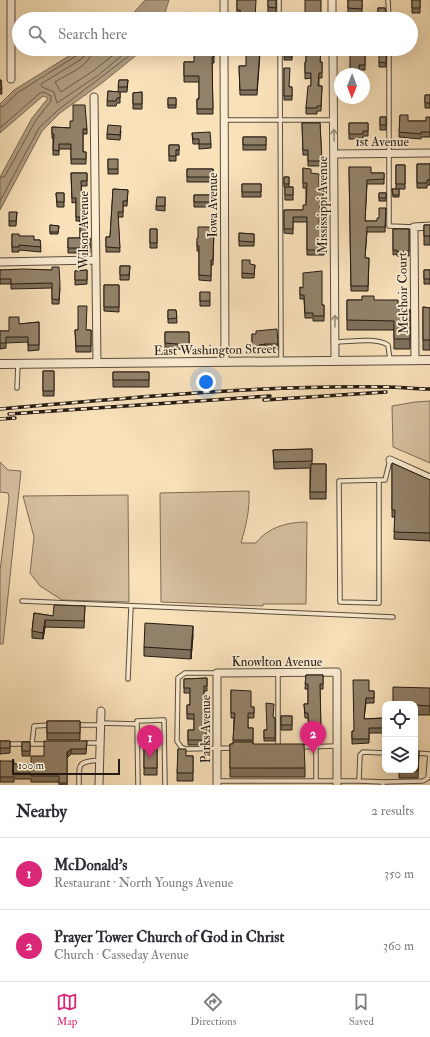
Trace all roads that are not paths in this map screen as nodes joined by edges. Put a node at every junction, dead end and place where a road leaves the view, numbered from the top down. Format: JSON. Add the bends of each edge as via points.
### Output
{"nodes":[{"id":1,"x":11,"y":0,"type":"edge"},
{"id":2,"x":224,"y":0,"type":"edge"},
{"id":3,"x":279,"y":0,"type":"edge"},
{"id":4,"x":332,"y":0,"type":"edge"},
{"id":5,"x":388,"y":0,"type":"edge"},
{"id":6,"x":224,"y":12,"type":"edge"},
{"id":7,"x":279,"y":12,"type":"edge"},
{"id":8,"x":332,"y":12,"type":"edge"},
{"id":9,"x":389,"y":12,"type":"edge"},
{"id":10,"x":224,"y":56,"type":"edge"},
{"id":11,"x":280,"y":56,"type":"edge"},
{"id":12,"x":333,"y":56,"type":"edge"},
{"id":13,"x":389,"y":56,"type":"edge"},
{"id":14,"x":11,"y":79,"type":"dead end"},
{"id":15,"x":94,"y":97,"type":"dead end"},
{"id":16,"x":224,"y":120,"type":"junction"},
{"id":17,"x":280,"y":120,"type":"junction"},
{"id":18,"x":334,"y":120,"type":"junction"},
{"id":19,"x":389,"y":153,"type":"junction"},
{"id":20,"x":430,"y":153,"type":"edge"},
{"id":21,"x":334,"y":154,"type":"junction"},
{"id":22,"x":430,"y":226,"type":"edge"},
{"id":23,"x":414,"y":227,"type":"junction"},
{"id":24,"x":95,"y":260,"type":"junction"},
{"id":25,"x":0,"y":262,"type":"edge"},
{"id":26,"x":335,"y":342,"type":"junction"},
{"id":27,"x":335,"y":360,"type":"junction"},
{"id":28,"x":390,"y":360,"type":"junction"},
{"id":29,"x":415,"y":360,"type":"junction"},
{"id":30,"x":430,"y":360,"type":"edge"},
{"id":31,"x":281,"y":361,"type":"junction"},
{"id":32,"x":225,"y":362,"type":"junction"},
{"id":33,"x":97,"y":363,"type":"junction"},
{"id":34,"x":0,"y":364,"type":"edge"},
{"id":35,"x":18,"y":364,"type":"junction"},
{"id":36,"x":17,"y":388,"type":"dead end"},
{"id":37,"x":390,"y":460,"type":"joint"},
{"id":38,"x":430,"y":478,"type":"edge"},
{"id":39,"x":379,"y":480,"type":"junction"},
{"id":40,"x":22,"y":601,"type":"dead end"},
{"id":41,"x":131,"y":606,"type":"junction"},
{"id":42,"x":393,"y":617,"type":"dead end"},
{"id":43,"x":217,"y":673,"type":"junction"},
{"id":44,"x":278,"y":673,"type":"junction"},
{"id":45,"x":128,"y":679,"type":"dead end"},
{"id":46,"x":101,"y":711,"type":"dead end"},
{"id":47,"x":101,"y":724,"type":"junction"},
{"id":48,"x":137,"y":724,"type":"junction"},
{"id":49,"x":58,"y":725,"type":"edge"},
{"id":50,"x":73,"y":725,"type":"edge"},
{"id":51,"x":78,"y":743,"type":"edge"},
{"id":52,"x":100,"y":743,"type":"junction"},
{"id":53,"x":0,"y":744,"type":"edge"},
{"id":54,"x":32,"y":744,"type":"junction"},
{"id":55,"x":58,"y":744,"type":"edge"},
{"id":56,"x":316,"y":746,"type":"junction"},
{"id":57,"x":337,"y":746,"type":"junction"},
{"id":58,"x":271,"y":747,"type":"edge"},
{"id":59,"x":278,"y":747,"type":"junction"},
{"id":60,"x":286,"y":747,"type":"edge"},
{"id":61,"x":293,"y":747,"type":"edge"},
{"id":62,"x":217,"y":748,"type":"junction"},
{"id":63,"x":240,"y":748,"type":"edge"},
{"id":64,"x":382,"y":753,"type":"edge"},
{"id":65,"x":418,"y":753,"type":"edge"},
{"id":66,"x":430,"y":754,"type":"edge"},
{"id":67,"x":100,"y":760,"type":"junction"},
{"id":68,"x":316,"y":781,"type":"junction"},
{"id":69,"x":359,"y":781,"type":"junction"},
{"id":70,"x":217,"y":783,"type":"edge"},
{"id":71,"x":337,"y":783,"type":"edge"},
{"id":72,"x":383,"y":783,"type":"edge"},
{"id":73,"x":79,"y":785,"type":"edge"},
{"id":74,"x":99,"y":785,"type":"edge"},
{"id":75,"x":138,"y":785,"type":"edge"},
{"id":76,"x":165,"y":785,"type":"edge"}],
"edges":[{"from":1,"to":14,"type":"street"},
{"from":2,"to":6,"type":"street"},
{"from":3,"to":7,"type":"lane"},
{"from":4,"to":8,"type":"street"},
{"from":5,"to":9,"type":"lane"},
{"from":10,"to":16,"type":"street","name":"Iowa Avenue"},
{"from":11,"to":17,"type":"lane"},
{"from":12,"to":18,"type":"street","name":"Mississippi Avenue"},
{"from":13,"to":19,"type":"lane"},
{"from":15,"to":24,"type":"street","name":"Wilson Avenue"},
{"from":16,"to":17,"type":"lane"},
{"from":16,"to":32,"type":"street","name":"Iowa Avenue"},
{"from":17,"to":18,"type":"lane"},
{"from":17,"to":31,"type":"lane"},
{"from":21,"to":18,"type":"street","name":"Mississippi Avenue","one_way":true},
{"from":19,"to":20,"type":"street","name":"1st Avenue"},
{"from":19,"to":21,"type":"street","name":"1st Avenue"},
{"from":19,"to":23,"type":"lane","via":[[389,226]]},
{"from":26,"to":21,"type":"street","name":"Mississippi Avenue","one_way":true},
{"from":22,"to":23,"type":"street"},
{"from":23,"to":29,"type":"street","name":"Melchoir Court"},
{"from":24,"to":25,"type":"street"},
{"from":24,"to":33,"type":"street","name":"Wilson Avenue"},
{"from":26,"to":27,"type":"street","name":"Mississippi Avenue"},
{"from":26,"to":28,"type":"lane","via":[[386,343]]},
{"from":27,"to":28,"type":"street","name":"East Washington Street"},
{"from":27,"to":31,"type":"street","name":"East Washington Street"},
{"from":28,"to":29,"type":"street","name":"East Washington Street"},
{"from":29,"to":30,"type":"street","name":"East Washington Street"},
{"from":31,"to":32,"type":"street","name":"East Washington Street"},
{"from":32,"to":33,"type":"street","name":"East Washington Street"},
{"from":33,"to":35,"type":"street","name":"East Washington Street"},
{"from":34,"to":35,"type":"street","name":"East Washington Street"},
{"from":35,"to":36,"type":"lane"},
{"from":37,"to":38,"type":"street"},
{"from":37,"to":39,"type":"lane","via":[[385,480]]},
{"from":39,"to":39,"type":"lane","via":[[339,481],[340,602],[379,603]]},
{"from":40,"to":41,"type":"lane"},
{"from":41,"to":42,"type":"lane"},
{"from":41,"to":45,"type":"lane"},
{"from":43,"to":44,"type":"street","name":"Knowlton Avenue"},
{"from":43,"to":62,"type":"street","name":"Parks Avenue"},
{"from":43,"to":62,"type":"lane","via":[[185,673],[178,678],[177,741],[186,749]]},
{"from":44,"to":57,"type":"street","name":"Knowlton Avenue","via":[[337,672]]},
{"from":44,"to":59,"type":"lane"},
{"from":46,"to":47,"type":"street"},
{"from":47,"to":48,"type":"lane"},
{"from":47,"to":50,"type":"lane"},
{"from":47,"to":52,"type":"street"},
{"from":48,"to":75,"type":"lane"},
{"from":48,"to":76,"type":"lane","via":[[137,721],[164,720]]},
{"from":49,"to":54,"type":"lane","via":[[34,726]]},
{"from":51,"to":52,"type":"lane"},
{"from":52,"to":67,"type":"street"},
{"from":53,"to":54,"type":"lane"},
{"from":54,"to":55,"type":"lane"},
{"from":56,"to":57,"type":"lane"},
{"from":56,"to":61,"type":"lane"},
{"from":56,"to":68,"type":"lane"},
{"from":57,"to":71,"type":"street"},
{"from":58,"to":59,"type":"lane"},
{"from":59,"to":60,"type":"lane"},
{"from":62,"to":63,"type":"lane"},
{"from":62,"to":70,"type":"street","name":"Parks Avenue"},
{"from":64,"to":69,"type":"lane","via":[[363,752],[360,755]]},
{"from":65,"to":66,"type":"lane"},
{"from":66,"to":72,"type":"lane","via":[[428,778],[423,782]]},
{"from":67,"to":73,"type":"lane","via":[[80,763]]},
{"from":67,"to":74,"type":"street"},
{"from":68,"to":70,"type":"lane"},
{"from":68,"to":71,"type":"lane"},
{"from":69,"to":71,"type":"lane"},
{"from":69,"to":72,"type":"lane"}]}
